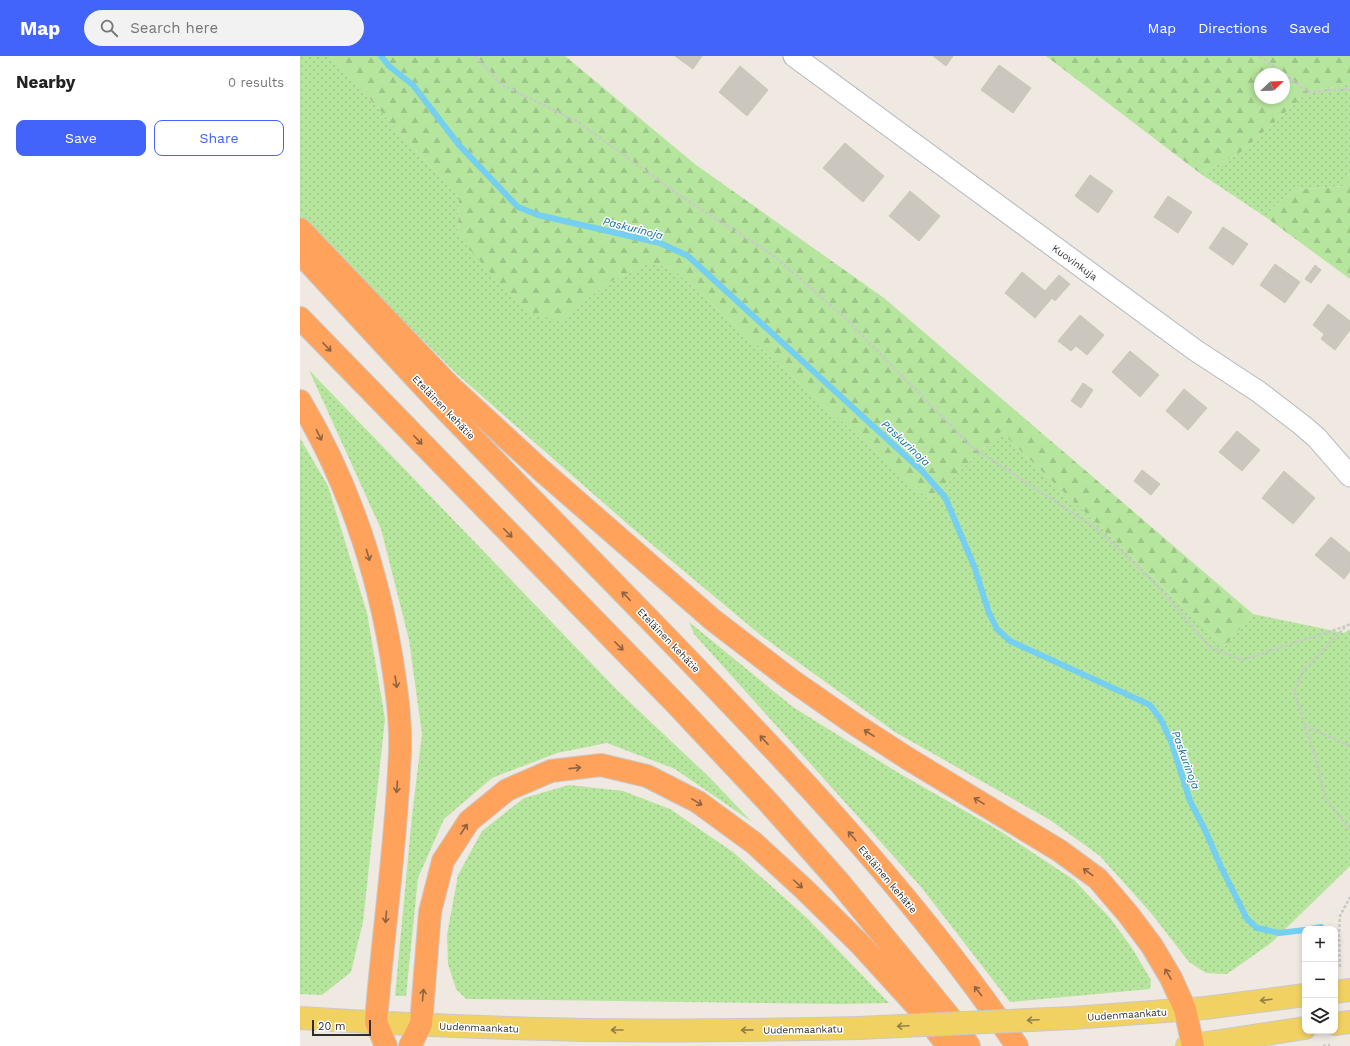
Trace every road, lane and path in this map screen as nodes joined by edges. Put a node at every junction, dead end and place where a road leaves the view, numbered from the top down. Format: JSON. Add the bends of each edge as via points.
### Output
{"nodes":[{"id":1,"x":475,"y":56,"type":"edge"},
{"id":2,"x":794,"y":56,"type":"edge"},
{"id":3,"x":1260,"y":56,"type":"edge"},
{"id":4,"x":1276,"y":68,"type":"edge"},
{"id":5,"x":1290,"y":78,"type":"edge"},
{"id":6,"x":1350,"y":89,"type":"edge"},
{"id":7,"x":300,"y":229,"type":"edge"},
{"id":8,"x":300,"y":253,"type":"edge"},
{"id":9,"x":300,"y":318,"type":"edge"},
{"id":10,"x":300,"y":401,"type":"edge"},
{"id":11,"x":1350,"y":476,"type":"edge"},
{"id":12,"x":1350,"y":624,"type":"edge"},
{"id":13,"x":1346,"y":626,"type":"junction"},
{"id":14,"x":1305,"y":726,"type":"junction"},
{"id":15,"x":1350,"y":746,"type":"edge"},
{"id":16,"x":1350,"y":830,"type":"edge"},
{"id":17,"x":1350,"y":897,"type":"edge"},
{"id":18,"x":1340,"y":967,"type":"dead end"},
{"id":19,"x":1350,"y":990,"type":"edge"},
{"id":20,"x":1338,"y":992,"type":"edge"},
{"id":21,"x":1302,"y":995,"type":"edge"},
{"id":22,"x":1185,"y":1009,"type":"junction"},
{"id":23,"x":300,"y":1018,"type":"edge"},
{"id":24,"x":376,"y":1022,"type":"junction"},
{"id":25,"x":1350,"y":1022,"type":"edge"},
{"id":26,"x":421,"y":1024,"type":"junction"},
{"id":27,"x":1338,"y":1024,"type":"edge"},
{"id":28,"x":1302,"y":1028,"type":"edge"},
{"id":29,"x":386,"y":1046,"type":"edge"},
{"id":30,"x":410,"y":1046,"type":"edge"},
{"id":31,"x":948,"y":1046,"type":"edge"},
{"id":32,"x":969,"y":1046,"type":"edge"},
{"id":33,"x":1017,"y":1046,"type":"edge"},
{"id":34,"x":1191,"y":1046,"type":"edge"}],
"edges":[{"from":1,"to":13,"type":"path","via":[[501,84],[578,122],[680,196],[774,254],[845,318],[972,448],[1094,527],[1152,579],[1210,647],[1242,660]]},
{"from":2,"to":11,"type":"street","name":"Kuovinkuja","via":[[1189,346],[1259,392],[1317,438]]},
{"from":3,"to":4,"type":"path"},
{"from":5,"to":6,"type":"path","via":[[1308,92]]},
{"from":22,"to":7,"type":"highway","one_way":true,"via":[[1152,946],[1098,879],[1060,851],[853,723],[712,620],[540,470],[450,386]]},
{"from":33,"to":8,"type":"highway","name":"Eteläinen kehätie","one_way":true,"via":[[987,1002],[903,896],[819,799],[443,407]]},
{"from":9,"to":32,"type":"highway","one_way":true,"via":[[769,803],[840,883],[949,1016]]},
{"from":10,"to":24,"type":"highway","one_way":true,"via":[[342,483],[367,551],[386,620],[397,688],[400,748]]},
{"from":12,"to":13,"type":"path"},
{"from":13,"to":14,"type":"path","via":[[1304,670],[1294,691]]},
{"from":14,"to":15,"type":"path"},
{"from":14,"to":16,"type":"path","via":[[1325,797]]},
{"from":17,"to":18,"type":"path","via":[[1340,916]]},
{"from":19,"to":20,"type":"main road"},
{"from":21,"to":22,"type":"main road","name":"Uudenmaankatu","one_way":true},
{"from":22,"to":26,"type":"main road","name":"Uudenmaankatu","one_way":true,"bridge":true,"via":[[1072,1018],[859,1028],[592,1030]]},
{"from":22,"to":34,"type":"highway"},
{"from":23,"to":24,"type":"main road","name":"Uudenmaankatu"},
{"from":24,"to":26,"type":"main road","name":"Uudenmaankatu"},
{"from":24,"to":29,"type":"highway"},
{"from":25,"to":27,"type":"main road"},
{"from":26,"to":30,"type":"highway"},
{"from":26,"to":31,"type":"highway","one_way":true,"via":[[430,912],[443,861],[470,821],[507,790],[551,770],[601,765],[647,776],[698,802],[754,843],[861,945],[922,1012]]},
{"from":28,"to":34,"type":"main road"}]}
